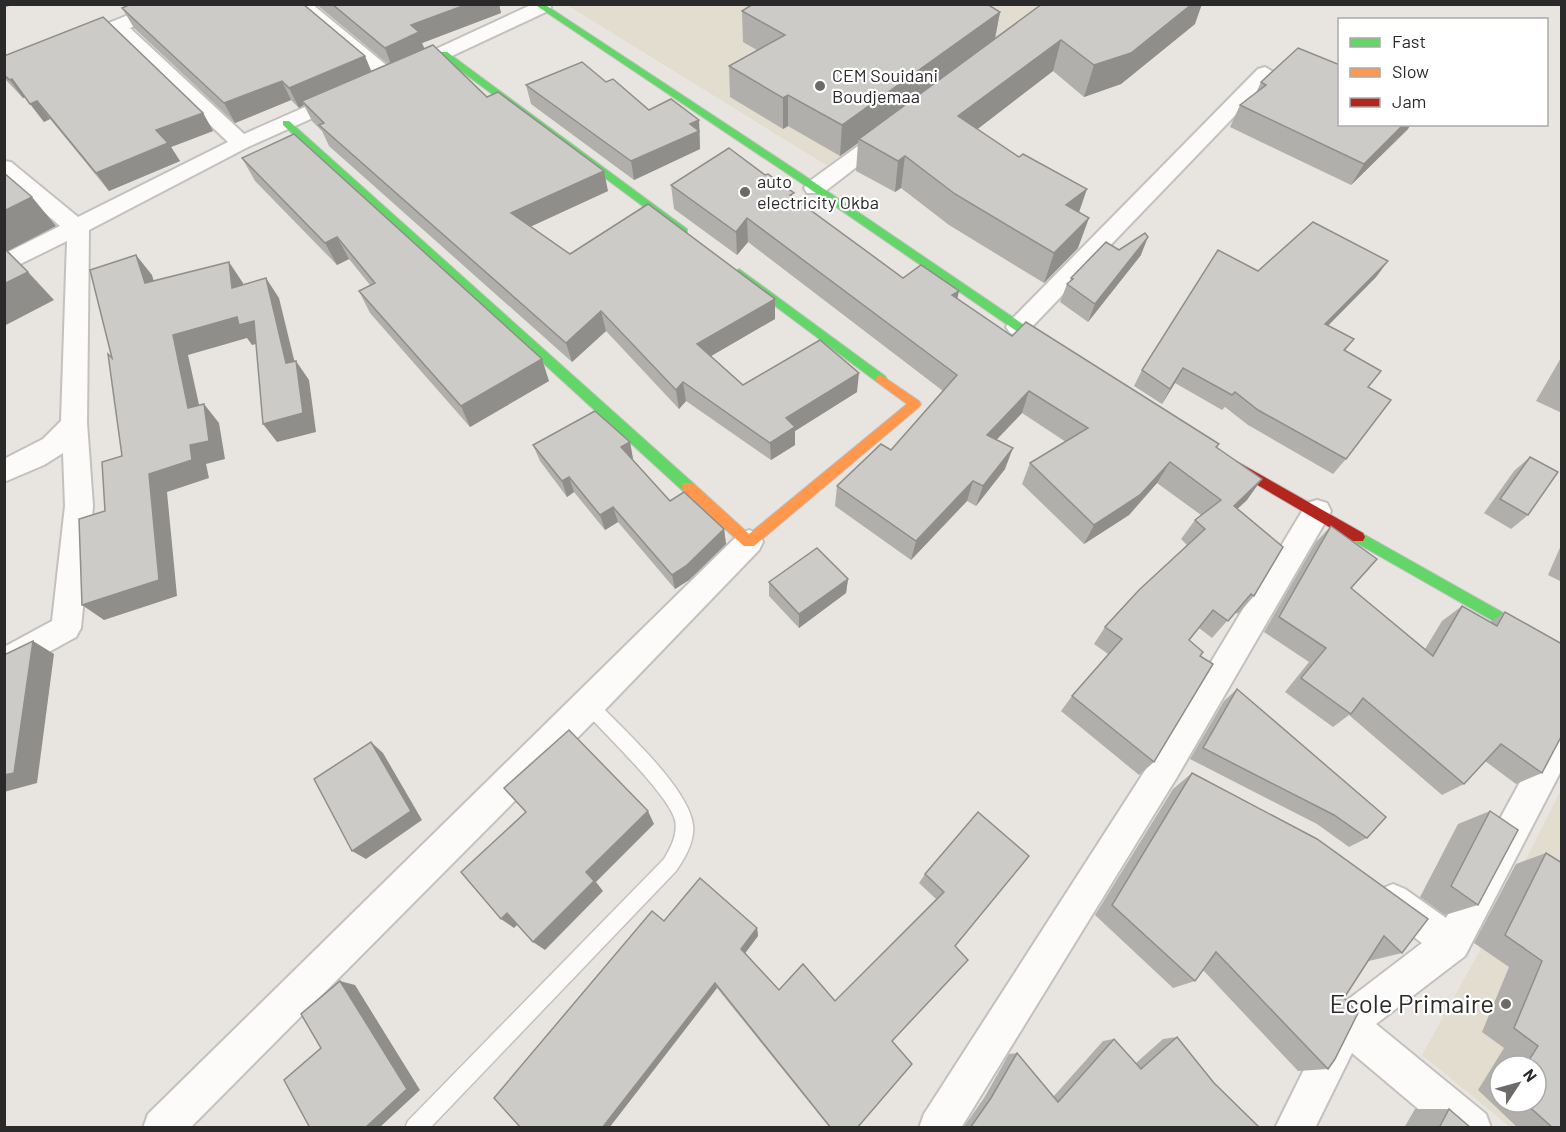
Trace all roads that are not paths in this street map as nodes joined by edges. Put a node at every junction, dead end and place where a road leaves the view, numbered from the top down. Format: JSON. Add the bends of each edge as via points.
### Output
{"nodes":[{"id":1,"x":172,"y":4,"type":"edge"},
{"id":2,"x":300,"y":4,"type":"edge"},
{"id":3,"x":540,"y":6,"type":"edge"},
{"id":4,"x":118,"y":26,"type":"junction"},
{"id":5,"x":66,"y":46,"type":"edge"},
{"id":6,"x":444,"y":54,"type":"junction"},
{"id":7,"x":1265,"y":73,"type":"dead end"},
{"id":8,"x":389,"y":77,"type":"junction"},
{"id":9,"x":286,"y":123,"type":"junction"},
{"id":10,"x":901,"y":124,"type":"edge"},
{"id":11,"x":241,"y":143,"type":"junction"},
{"id":12,"x":4,"y":167,"type":"edge"},
{"id":13,"x":815,"y":188,"type":"junction"},
{"id":14,"x":78,"y":229,"type":"junction"},
{"id":15,"x":694,"y":240,"type":"edge"},
{"id":16,"x":723,"y":261,"type":"edge"},
{"id":17,"x":4,"y":264,"type":"edge"},
{"id":18,"x":1018,"y":327,"type":"junction"},
{"id":19,"x":1068,"y":360,"type":"edge"},
{"id":20,"x":74,"y":423,"type":"junction"},
{"id":21,"x":1214,"y":453,"type":"edge"},
{"id":22,"x":4,"y":471,"type":"edge"},
{"id":23,"x":1317,"y":511,"type":"junction"},
{"id":24,"x":749,"y":543,"type":"junction"},
{"id":25,"x":1562,"y":654,"type":"edge"},
{"id":26,"x":4,"y":663,"type":"edge"},
{"id":27,"x":589,"y":705,"type":"junction"},
{"id":28,"x":1562,"y":736,"type":"edge"},
{"id":29,"x":1166,"y":766,"type":"junction"},
{"id":30,"x":1198,"y":783,"type":"edge"},
{"id":31,"x":1369,"y":884,"type":"edge"},
{"id":32,"x":1452,"y":944,"type":"junction"},
{"id":33,"x":1346,"y":1024,"type":"junction"},
{"id":34,"x":162,"y":1128,"type":"edge"},
{"id":35,"x":415,"y":1128,"type":"edge"},
{"id":36,"x":938,"y":1128,"type":"edge"},
{"id":37,"x":1294,"y":1128,"type":"edge"},
{"id":38,"x":1472,"y":1128,"type":"edge"}],
"edges":[{"from":1,"to":4,"type":"street"},
{"from":2,"to":8,"type":"street"},
{"from":3,"to":6,"type":"street"},
{"from":3,"to":13,"type":"street"},
{"from":4,"to":5,"type":"street"},
{"from":4,"to":11,"type":"street"},
{"from":6,"to":8,"type":"street"},
{"from":6,"to":15,"type":"street"},
{"from":7,"to":18,"type":"street"},
{"from":8,"to":9,"type":"street"},
{"from":9,"to":11,"type":"street"},
{"from":9,"to":24,"type":"street"},
{"from":10,"to":13,"type":"street"},
{"from":11,"to":14,"type":"street"},
{"from":12,"to":14,"type":"street"},
{"from":13,"to":18,"type":"street"},
{"from":14,"to":17,"type":"street"},
{"from":14,"to":20,"type":"street"},
{"from":16,"to":24,"type":"street","via":[[915,404]]},
{"from":18,"to":19,"type":"street"},
{"from":20,"to":22,"type":"street","via":[[48,451]]},
{"from":20,"to":26,"type":"street","via":[[79,506],[66,628]]},
{"from":21,"to":23,"type":"street"},
{"from":23,"to":25,"type":"street"},
{"from":23,"to":29,"type":"street"},
{"from":24,"to":27,"type":"street"},
{"from":27,"to":34,"type":"street"},
{"from":27,"to":35,"type":"lane","via":[[672,797],[683,817],[683,842],[670,865]]},
{"from":28,"to":32,"type":"street"},
{"from":29,"to":30,"type":"street"},
{"from":29,"to":36,"type":"street"},
{"from":31,"to":32,"type":"street"},
{"from":32,"to":33,"type":"street"},
{"from":33,"to":37,"type":"street"},
{"from":33,"to":38,"type":"street"}]}
